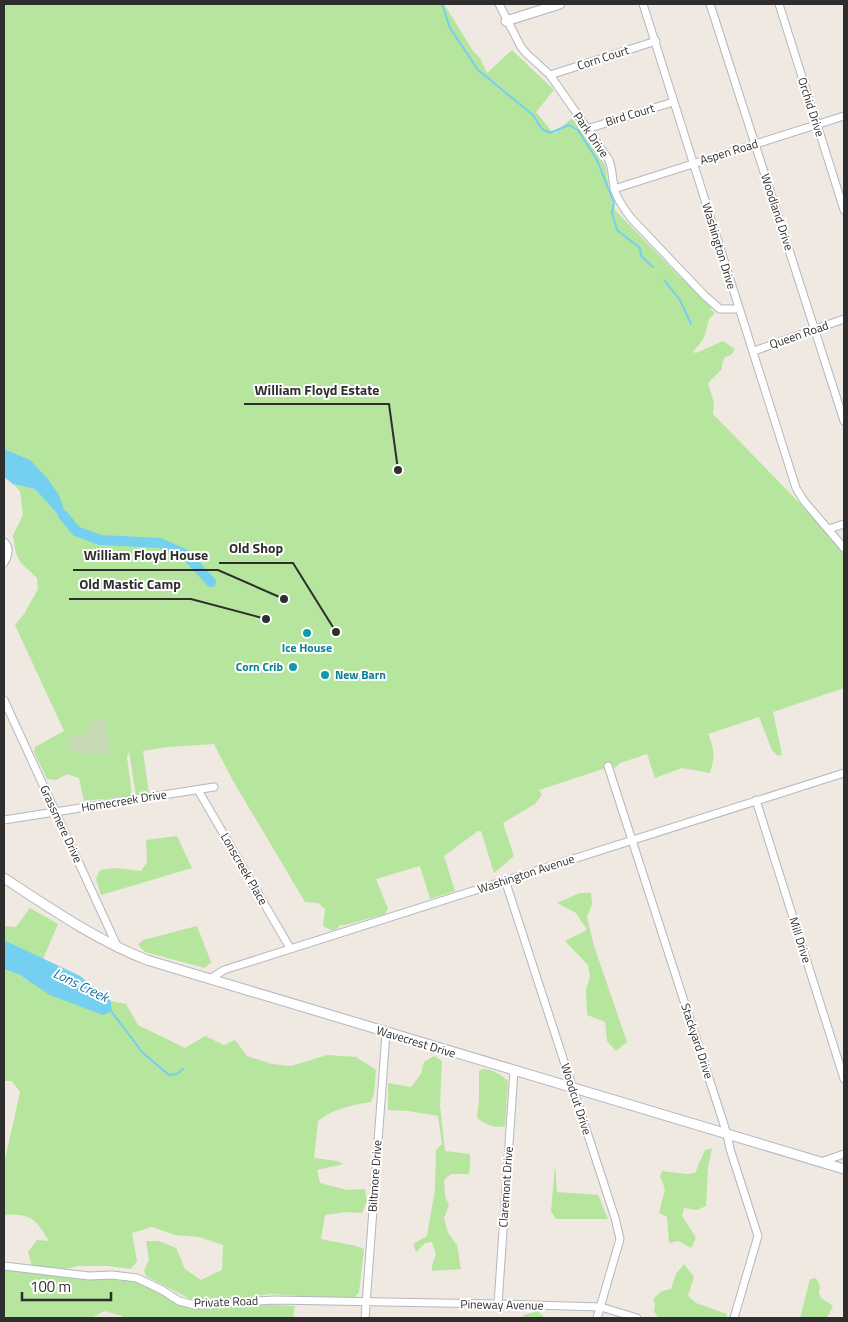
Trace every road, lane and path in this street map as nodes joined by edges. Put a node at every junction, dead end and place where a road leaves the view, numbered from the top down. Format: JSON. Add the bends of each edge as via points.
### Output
{"nodes":[{"id":1,"x":499,"y":4,"type":"edge"},
{"id":2,"x":560,"y":4,"type":"edge"},
{"id":3,"x":643,"y":4,"type":"edge"},
{"id":4,"x":710,"y":4,"type":"edge"},
{"id":5,"x":779,"y":4,"type":"edge"},
{"id":6,"x":506,"y":20,"type":"junction"},
{"id":7,"x":656,"y":41,"type":"junction"},
{"id":8,"x":550,"y":75,"type":"junction"},
{"id":9,"x":674,"y":102,"type":"junction"},
{"id":10,"x":844,"y":116,"type":"edge"},
{"id":11,"x":817,"y":125,"type":"junction"},
{"id":12,"x":587,"y":129,"type":"junction"},
{"id":13,"x":755,"y":144,"type":"junction"},
{"id":14,"x":694,"y":163,"type":"junction"},
{"id":15,"x":614,"y":189,"type":"junction"},
{"id":16,"x":844,"y":210,"type":"edge"},
{"id":17,"x":738,"y":309,"type":"junction"},
{"id":18,"x":844,"y":319,"type":"edge"},
{"id":19,"x":815,"y":329,"type":"junction"},
{"id":20,"x":754,"y":351,"type":"junction"},
{"id":21,"x":844,"y":421,"type":"edge"},
{"id":22,"x":844,"y":524,"type":"edge"},
{"id":23,"x":829,"y":529,"type":"junction"},
{"id":24,"x":6,"y":545,"type":"edge"},
{"id":25,"x":844,"y":548,"type":"edge"},
{"id":26,"x":4,"y":563,"type":"edge"},
{"id":27,"x":4,"y":700,"type":"edge"},
{"id":28,"x":608,"y":766,"type":"dead end"},
{"id":29,"x":844,"y":772,"type":"edge"},
{"id":30,"x":214,"y":787,"type":"dead end"},
{"id":31,"x":198,"y":790,"type":"junction"},
{"id":32,"x":756,"y":800,"type":"junction"},
{"id":33,"x":56,"y":812,"type":"junction"},
{"id":34,"x":4,"y":820,"type":"edge"},
{"id":35,"x":632,"y":840,"type":"junction"},
{"id":36,"x":4,"y":878,"type":"edge"},
{"id":37,"x":506,"y":880,"type":"junction"},
{"id":38,"x":118,"y":948,"type":"junction"},
{"id":39,"x":290,"y":948,"type":"junction"},
{"id":40,"x":210,"y":979,"type":"junction"},
{"id":41,"x":386,"y":1033,"type":"junction"},
{"id":42,"x":514,"y":1071,"type":"junction"},
{"id":43,"x":844,"y":1079,"type":"edge"},
{"id":44,"x":572,"y":1088,"type":"junction"},
{"id":45,"x":727,"y":1134,"type":"junction"},
{"id":46,"x":844,"y":1154,"type":"edge"},
{"id":47,"x":821,"y":1162,"type":"junction"},
{"id":48,"x":844,"y":1169,"type":"edge"},
{"id":49,"x":4,"y":1266,"type":"edge"},
{"id":50,"x":366,"y":1303,"type":"junction"},
{"id":51,"x":498,"y":1304,"type":"junction"},
{"id":52,"x":601,"y":1308,"type":"junction"},
{"id":53,"x":365,"y":1318,"type":"edge"},
{"id":54,"x":597,"y":1318,"type":"edge"},
{"id":55,"x":637,"y":1318,"type":"edge"},
{"id":56,"x":734,"y":1318,"type":"edge"}],
"edges":[{"from":1,"to":6,"type":"street","name":"Park Drive"},
{"from":2,"to":6,"type":"street"},
{"from":3,"to":7,"type":"street","name":"Washington Drive"},
{"from":4,"to":13,"type":"street","name":"Woodland Drive"},
{"from":5,"to":11,"type":"street","name":"Orchid Drive"},
{"from":6,"to":8,"type":"street","name":"Park Drive","via":[[527,54]]},
{"from":7,"to":8,"type":"street","name":"Corn Court"},
{"from":7,"to":9,"type":"street","name":"Washington Drive"},
{"from":8,"to":12,"type":"street","name":"Park Drive"},
{"from":9,"to":12,"type":"street","name":"Bird Court"},
{"from":9,"to":14,"type":"street","name":"Washington Drive"},
{"from":10,"to":11,"type":"street","name":"Aspen Road"},
{"from":11,"to":13,"type":"street","name":"Aspen Road"},
{"from":11,"to":16,"type":"street","name":"Orchid Drive"},
{"from":12,"to":15,"type":"street","name":"Park Drive","via":[[609,160]]},
{"from":13,"to":14,"type":"street","name":"Aspen Road"},
{"from":13,"to":19,"type":"street","name":"Woodland Drive"},
{"from":14,"to":15,"type":"street","name":"Aspen Road"},
{"from":14,"to":17,"type":"street","name":"Washington Drive"},
{"from":15,"to":17,"type":"street","name":"Park Drive","via":[[631,218],[705,296],[720,309]]},
{"from":17,"to":20,"type":"street","name":"Washington Drive"},
{"from":18,"to":19,"type":"street","name":"Queen Road"},
{"from":19,"to":20,"type":"street","name":"Queen Road"},
{"from":19,"to":21,"type":"street","name":"Woodland Drive"},
{"from":20,"to":23,"type":"street","name":"Washington Drive","via":[[796,488]]},
{"from":22,"to":23,"type":"street"},
{"from":23,"to":25,"type":"street","name":"Washington Drive"},
{"from":24,"to":26,"type":"street","via":[[8,554]]},
{"from":27,"to":33,"type":"street","name":"Grassmere Drive"},
{"from":28,"to":35,"type":"street","name":"Stackyard Drive"},
{"from":29,"to":32,"type":"street","name":"Washington Avenue"},
{"from":30,"to":31,"type":"street","name":"Homecreek Drive"},
{"from":31,"to":33,"type":"street","name":"Homecreek Drive"},
{"from":31,"to":39,"type":"street","name":"Lonscreek Place"},
{"from":32,"to":35,"type":"street","name":"Washington Avenue"},
{"from":32,"to":43,"type":"street","name":"Mill Drive"},
{"from":33,"to":34,"type":"street","name":"Homecreek Drive"},
{"from":33,"to":38,"type":"street","name":"Grassmere Drive"},
{"from":35,"to":37,"type":"street","name":"Washington Avenue"},
{"from":35,"to":45,"type":"street","name":"Stackyard Drive"},
{"from":36,"to":38,"type":"street","name":"Wavecrest Drive"},
{"from":37,"to":39,"type":"street","name":"Washington Avenue"},
{"from":37,"to":44,"type":"street","name":"Woodcut Drive"},
{"from":38,"to":40,"type":"street","name":"Wavecrest Drive"},
{"from":39,"to":40,"type":"street","name":"Washington Avenue","via":[[224,970]]},
{"from":40,"to":41,"type":"street","name":"Wavecrest Drive"},
{"from":41,"to":42,"type":"street","name":"Wavecrest Drive"},
{"from":41,"to":50,"type":"street","name":"Biltmore Drive"},
{"from":42,"to":44,"type":"street","name":"Wavecrest Drive"},
{"from":42,"to":51,"type":"street","name":"Claremont Drive"},
{"from":44,"to":45,"type":"street","name":"Wavecrest Drive"},
{"from":44,"to":52,"type":"street","name":"Woodcut Drive","via":[[620,1239]]},
{"from":45,"to":47,"type":"street","name":"Wavecrest Drive"},
{"from":45,"to":56,"type":"street","name":"Stackyard Drive","via":[[758,1236]]},
{"from":46,"to":47,"type":"street"},
{"from":47,"to":48,"type":"street","name":"Wavecrest Drive"},
{"from":49,"to":50,"type":"street","name":"Private Road","via":[[137,1278],[179,1301],[195,1305],[274,1300]]},
{"from":50,"to":51,"type":"street","name":"Pineway Avenue"},
{"from":50,"to":53,"type":"street","name":"Biltmore Drive"},
{"from":51,"to":52,"type":"street","name":"Pineway Avenue"},
{"from":52,"to":54,"type":"street","name":"Woodcut Drive"},
{"from":52,"to":55,"type":"street","name":"Pineway Avenue"}]}
